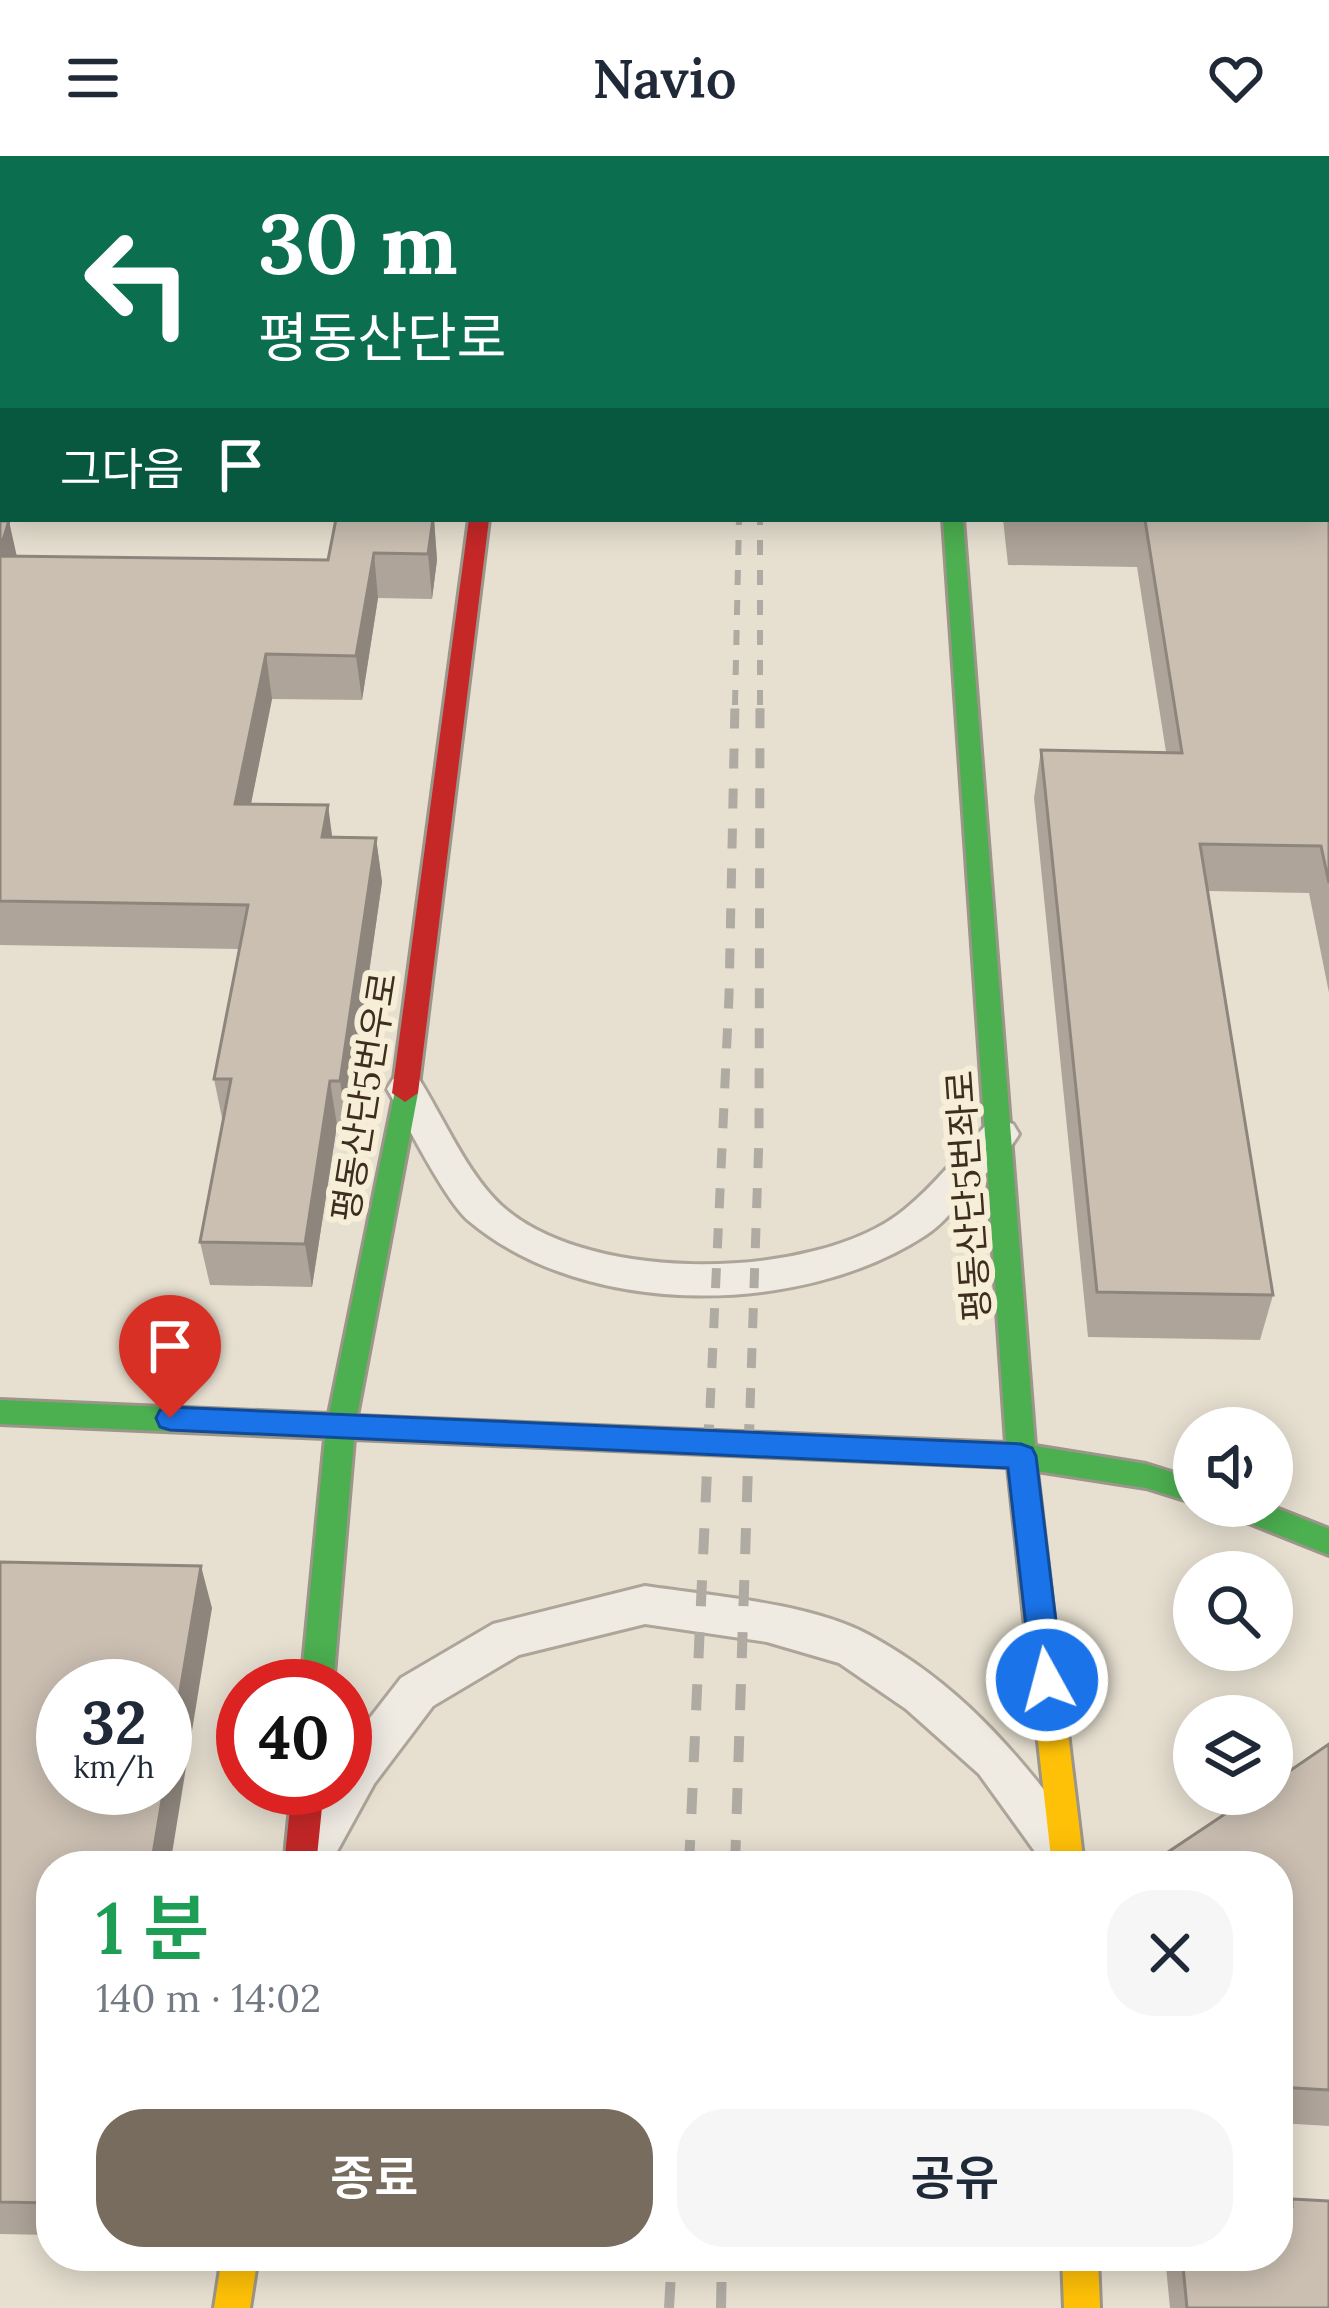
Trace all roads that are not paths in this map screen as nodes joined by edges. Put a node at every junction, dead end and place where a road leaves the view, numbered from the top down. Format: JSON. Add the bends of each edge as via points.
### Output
{"nodes":[{"id":1,"x":479,"y":522,"type":"edge"},
{"id":2,"x":953,"y":522,"type":"edge"},
{"id":3,"x":406,"y":1089,"type":"junction"},
{"id":4,"x":1000,"y":1134,"type":"junction"},
{"id":5,"x":0,"y":1412,"type":"edge"},
{"id":6,"x":341,"y":1425,"type":"junction"},
{"id":7,"x":1021,"y":1456,"type":"junction"},
{"id":8,"x":1173,"y":1484,"type":"edge"},
{"id":9,"x":1292,"y":1527,"type":"edge"},
{"id":10,"x":1329,"y":1542,"type":"edge"},
{"id":11,"x":319,"y":1659,"type":"edge"},
{"id":12,"x":306,"y":1815,"type":"edge"},
{"id":13,"x":303,"y":1851,"type":"edge"},
{"id":14,"x":311,"y":1851,"type":"edge"},
{"id":15,"x":1060,"y":1851,"type":"edge"},
{"id":16,"x":1067,"y":1851,"type":"edge"},
{"id":17,"x":238,"y":2271,"type":"edge"},
{"id":18,"x":1081,"y":2271,"type":"edge"},
{"id":19,"x":232,"y":2308,"type":"edge"},
{"id":20,"x":1082,"y":2308,"type":"edge"}],
"edges":[{"from":1,"to":3,"type":"street","name":"평동산단5번우로"},
{"from":2,"to":4,"type":"street","name":"평동산단5번좌로"},
{"from":3,"to":4,"type":"street","via":[[479,1208],[544,1252],[612,1273],[676,1279],[787,1274],[861,1253],[917,1222]]},
{"from":3,"to":6,"type":"street","name":"평동산단5번우로"},
{"from":4,"to":7,"type":"street","name":"평동산단5번좌로"},
{"from":5,"to":6,"type":"street"},
{"from":6,"to":7,"type":"street"},
{"from":6,"to":11,"type":"street","name":"평동산단5번우로"},
{"from":7,"to":8,"type":"street"},
{"from":7,"to":16,"type":"street","name":"평동산단5번좌로"},
{"from":9,"to":10,"type":"street"},
{"from":12,"to":13,"type":"street"},
{"from":14,"to":15,"type":"street","via":[[358,1769],[417,1692],[509,1637],[645,1605],[767,1623],[852,1648],[995,1759]]},
{"from":17,"to":19,"type":"street"},
{"from":18,"to":20,"type":"street"}]}
